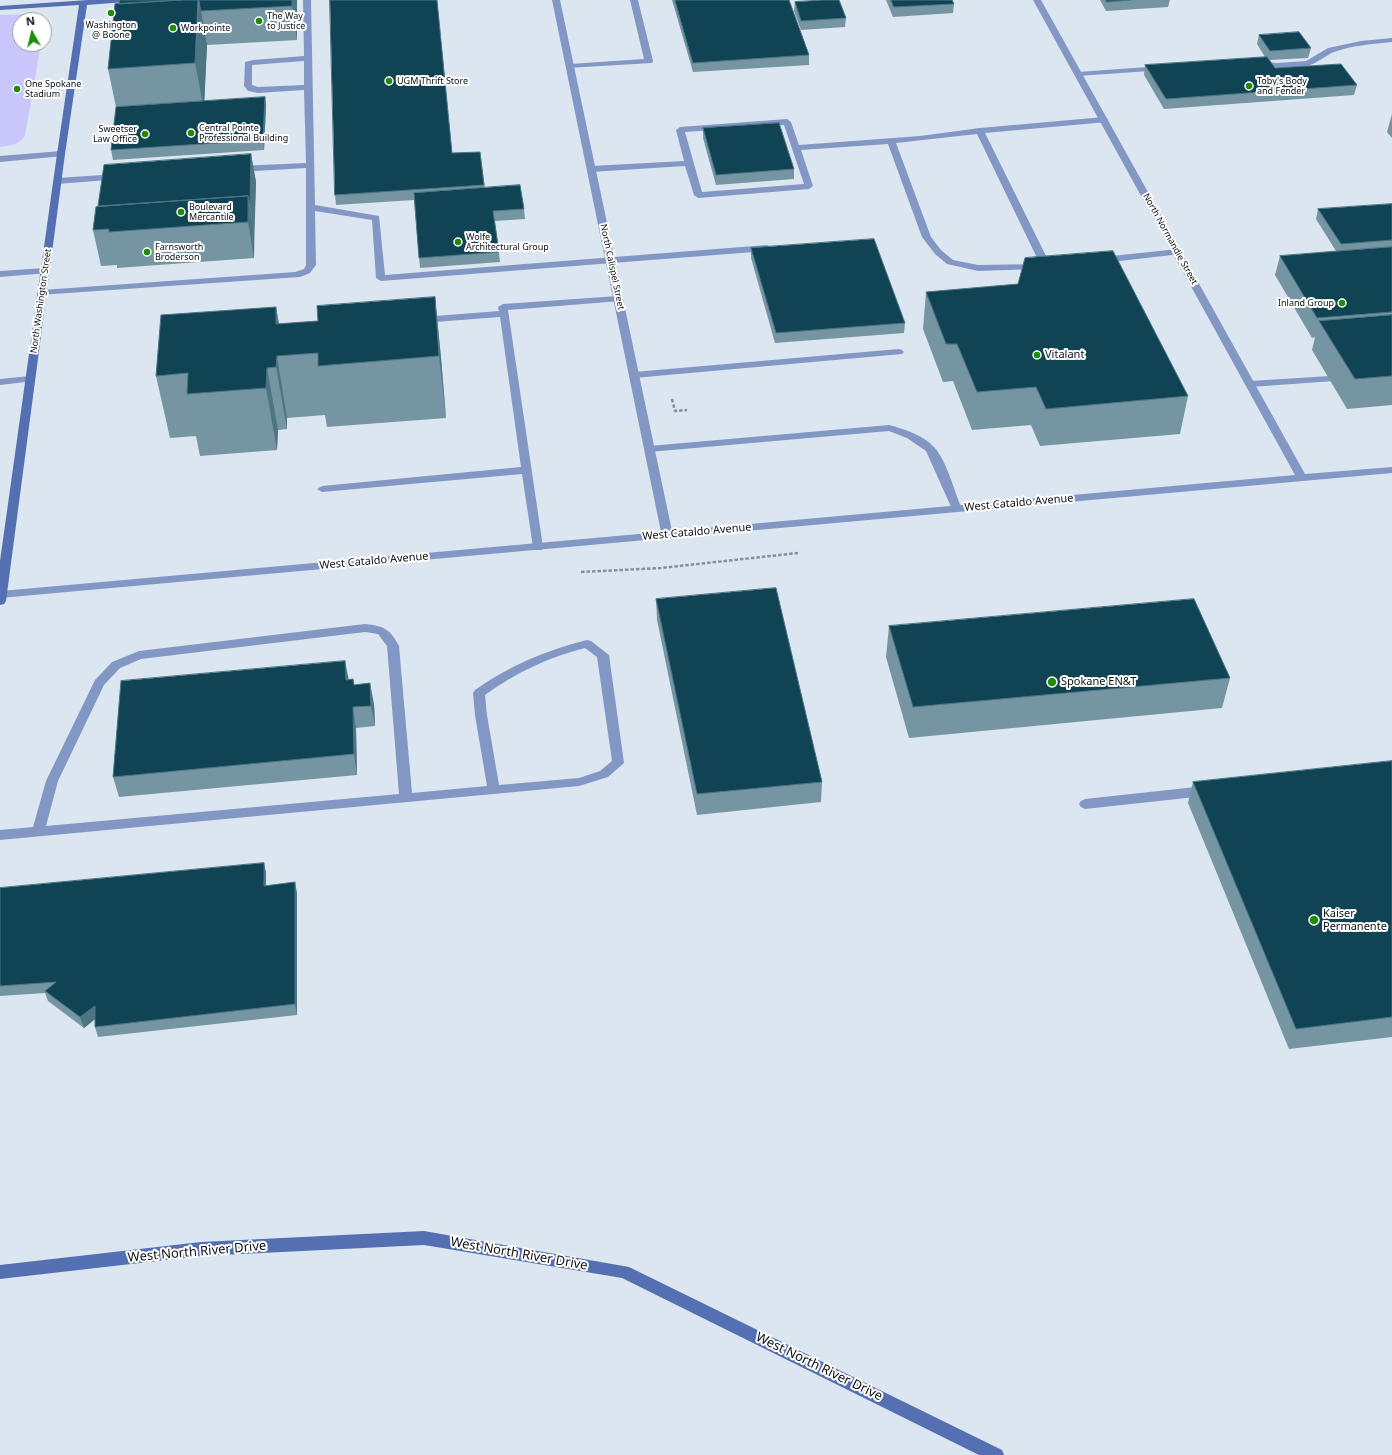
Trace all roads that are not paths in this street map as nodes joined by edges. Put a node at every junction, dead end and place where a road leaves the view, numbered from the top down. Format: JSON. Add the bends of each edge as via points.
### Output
{"nodes":[{"id":1,"x":125,"y":0,"type":"edge"},
{"id":2,"x":307,"y":0,"type":"edge"},
{"id":3,"x":556,"y":0,"type":"edge"},
{"id":4,"x":634,"y":0,"type":"edge"},
{"id":5,"x":1037,"y":0,"type":"edge"},
{"id":6,"x":84,"y":1,"type":"edge"},
{"id":7,"x":0,"y":8,"type":"edge"},
{"id":8,"x":1392,"y":40,"type":"edge"},
{"id":9,"x":308,"y":58,"type":"junction"},
{"id":10,"x":1250,"y":62,"type":"edge"},
{"id":11,"x":570,"y":66,"type":"junction"},
{"id":12,"x":1173,"y":67,"type":"edge"},
{"id":13,"x":1078,"y":74,"type":"junction"},
{"id":14,"x":308,"y":86,"type":"junction"},
{"id":15,"x":1104,"y":120,"type":"junction"},
{"id":16,"x":980,"y":131,"type":"junction"},
{"id":17,"x":891,"y":141,"type":"junction"},
{"id":18,"x":796,"y":148,"type":"junction"},
{"id":19,"x":61,"y":154,"type":"junction"},
{"id":20,"x":0,"y":159,"type":"edge"},
{"id":21,"x":689,"y":162,"type":"junction"},
{"id":22,"x":310,"y":165,"type":"junction"},
{"id":23,"x":591,"y":169,"type":"junction"},
{"id":24,"x":232,"y":170,"type":"edge"},
{"id":25,"x":124,"y":177,"type":"edge"},
{"id":26,"x":57,"y":182,"type":"junction"},
{"id":27,"x":310,"y":207,"type":"junction"},
{"id":28,"x":780,"y":247,"type":"edge"},
{"id":29,"x":1178,"y":252,"type":"junction"},
{"id":30,"x":610,"y":261,"type":"junction"},
{"id":31,"x":1092,"y":261,"type":"edge"},
{"id":32,"x":45,"y":271,"type":"junction"},
{"id":33,"x":0,"y":274,"type":"edge"},
{"id":34,"x":42,"y":293,"type":"junction"},
{"id":35,"x":618,"y":299,"type":"junction"},
{"id":36,"x":504,"y":314,"type":"junction"},
{"id":37,"x":409,"y":321,"type":"edge"},
{"id":38,"x":899,"y":352,"type":"dead end"},
{"id":39,"x":634,"y":375,"type":"junction"},
{"id":40,"x":30,"y":379,"type":"junction"},
{"id":41,"x":1330,"y":379,"type":"dead end"},
{"id":42,"x":0,"y":382,"type":"edge"},
{"id":43,"x":1250,"y":384,"type":"junction"},
{"id":44,"x":649,"y":449,"type":"junction"},
{"id":45,"x":527,"y":470,"type":"junction"},
{"id":46,"x":1392,"y":470,"type":"edge"},
{"id":47,"x":1302,"y":478,"type":"junction"},
{"id":48,"x":322,"y":489,"type":"dead end"},
{"id":49,"x":957,"y":509,"type":"junction"},
{"id":50,"x":667,"y":535,"type":"junction"},
{"id":51,"x":538,"y":547,"type":"junction"},
{"id":52,"x":1,"y":598,"type":"edge"},
{"id":53,"x":494,"y":789,"type":"junction"},
{"id":54,"x":1219,"y":789,"type":"edge"},
{"id":55,"x":406,"y":798,"type":"junction"},
{"id":56,"x":1085,"y":804,"type":"dead end"},
{"id":57,"x":38,"y":832,"type":"junction"},
{"id":58,"x":0,"y":835,"type":"edge"},
{"id":59,"x":0,"y":1272,"type":"edge"},
{"id":60,"x":996,"y":1455,"type":"edge"}],
"edges":[{"from":1,"to":6,"type":"main road"},
{"from":2,"to":9,"type":"street"},
{"from":3,"to":11,"type":"street","name":"North Calispel Street"},
{"from":4,"to":11,"type":"street","via":[[649,61]]},
{"from":5,"to":13,"type":"street","name":"North Normandie Street"},
{"from":6,"to":7,"type":"main road"},
{"from":6,"to":19,"type":"main road","name":"North Washington Street"},
{"from":8,"to":10,"type":"street","via":[[1361,43],[1331,50],[1308,63],[1277,65]]},
{"from":9,"to":14,"type":"street"},
{"from":9,"to":14,"type":"street","via":[[248,64],[248,86],[251,89]]},
{"from":11,"to":23,"type":"street","name":"North Calispel Street"},
{"from":12,"to":13,"type":"street"},
{"from":13,"to":15,"type":"street","name":"North Normandie Street"},
{"from":14,"to":22,"type":"street"},
{"from":15,"to":16,"type":"street"},
{"from":15,"to":29,"type":"street","name":"North Normandie Street"},
{"from":16,"to":17,"type":"street"},
{"from":16,"to":17,"type":"street","via":[[1050,265],[978,268],[950,262],[938,252],[927,237]]},
{"from":17,"to":18,"type":"street"},
{"from":18,"to":21,"type":"street","via":[[787,122],[680,130]]},
{"from":18,"to":21,"type":"street","via":[[809,186],[698,195]]},
{"from":19,"to":20,"type":"street"},
{"from":19,"to":26,"type":"main road","name":"North Washington Street"},
{"from":21,"to":23,"type":"street"},
{"from":22,"to":24,"type":"street"},
{"from":22,"to":27,"type":"street"},
{"from":23,"to":30,"type":"street","name":"North Calispel Street"},
{"from":25,"to":26,"type":"street"},
{"from":26,"to":32,"type":"main road","name":"North Washington Street"},
{"from":27,"to":30,"type":"street","via":[[376,218],[380,278]]},
{"from":27,"to":34,"type":"street","via":[[311,265],[307,272],[297,275]]},
{"from":28,"to":30,"type":"street"},
{"from":29,"to":31,"type":"street"},
{"from":29,"to":43,"type":"street","name":"North Normandie Street"},
{"from":30,"to":35,"type":"street","name":"North Calispel Street"},
{"from":32,"to":33,"type":"street"},
{"from":32,"to":34,"type":"main road","name":"North Washington Street"},
{"from":34,"to":40,"type":"main road","name":"North Washington Street"},
{"from":35,"to":36,"type":"street","via":[[503,307]]},
{"from":35,"to":39,"type":"street","name":"North Calispel Street"},
{"from":36,"to":37,"type":"street"},
{"from":36,"to":45,"type":"street"},
{"from":38,"to":39,"type":"street"},
{"from":39,"to":44,"type":"street","name":"North Calispel Street"},
{"from":40,"to":42,"type":"street"},
{"from":40,"to":52,"type":"main road","name":"North Washington Street"},
{"from":41,"to":43,"type":"street"},
{"from":43,"to":47,"type":"street","name":"North Normandie Street"},
{"from":44,"to":49,"type":"street","via":[[889,428],[913,436],[931,450]]},
{"from":44,"to":50,"type":"street","name":"North Calispel Street"},
{"from":45,"to":48,"type":"street"},
{"from":45,"to":51,"type":"street"},
{"from":46,"to":47,"type":"street","name":"West Cataldo Avenue"},
{"from":47,"to":49,"type":"street","name":"West Cataldo Avenue"},
{"from":49,"to":50,"type":"street","name":"West Cataldo Avenue"},
{"from":50,"to":51,"type":"street","name":"West Cataldo Avenue"},
{"from":51,"to":52,"type":"street","name":"West Cataldo Avenue"},
{"from":53,"to":53,"type":"street","via":[[579,782],[604,774],[618,763],[603,655],[587,644],[563,649],[496,679],[479,693]]},
{"from":53,"to":55,"type":"street"},
{"from":54,"to":56,"type":"street"},
{"from":55,"to":57,"type":"street"},
{"from":55,"to":57,"type":"street","via":[[393,646],[388,635],[380,629],[365,628],[139,655],[116,665],[100,683],[52,781]]},
{"from":57,"to":58,"type":"street"},
{"from":59,"to":60,"type":"main road","name":"West North River Drive","via":[[201,1249],[424,1238],[624,1272]]}]}
